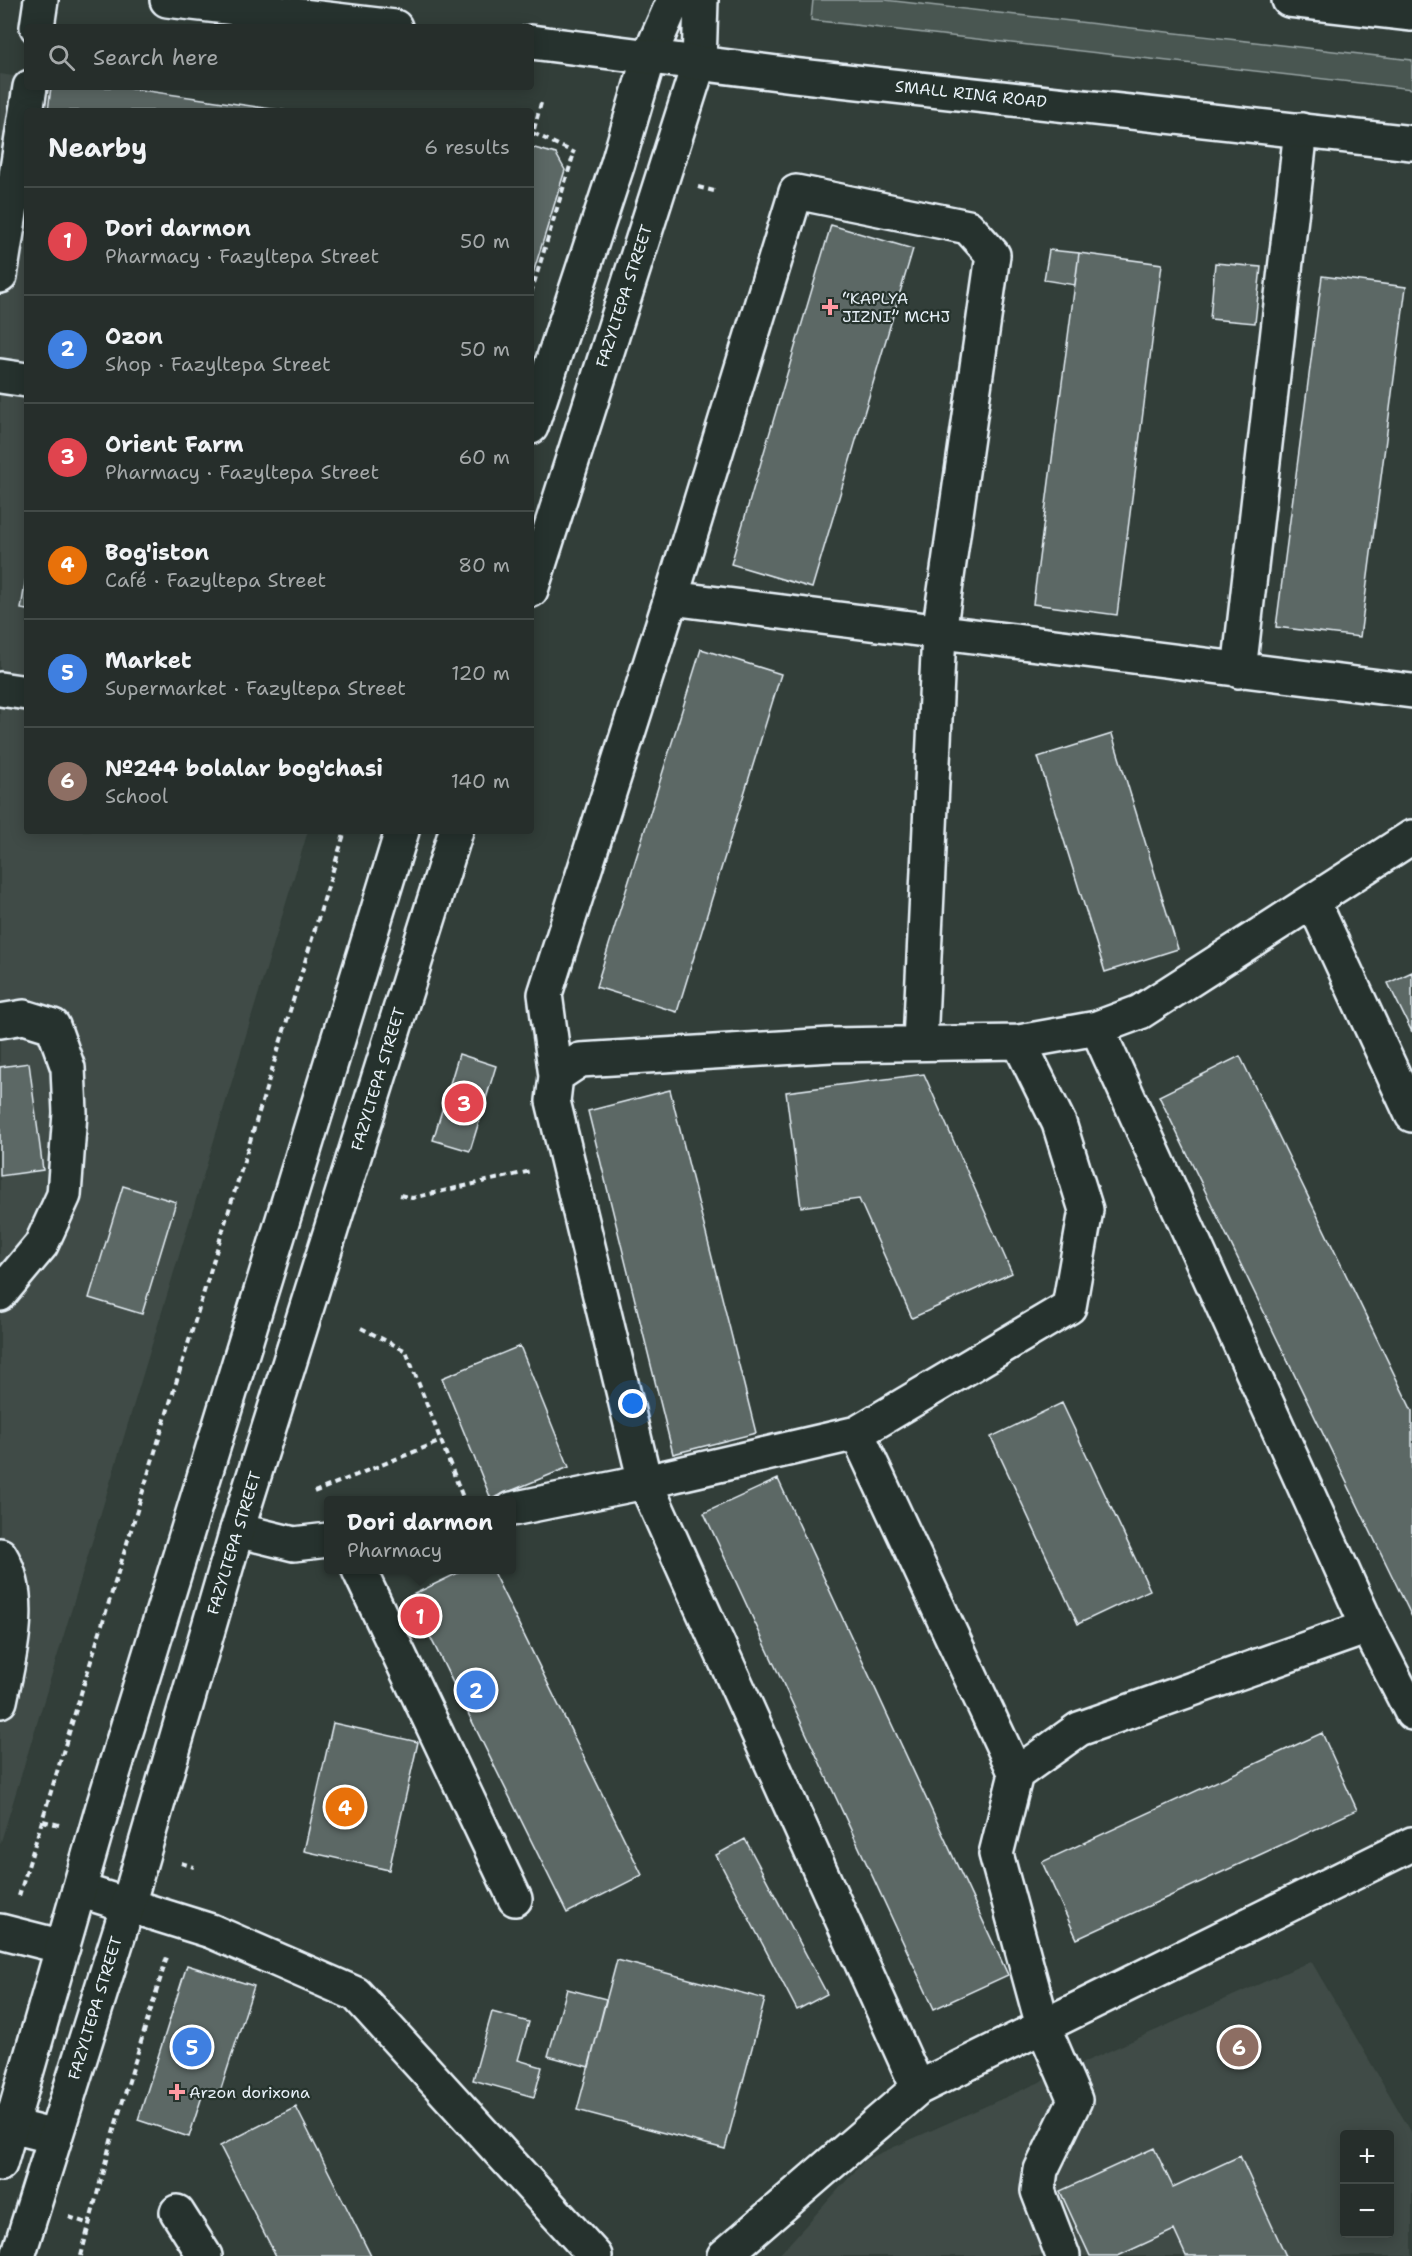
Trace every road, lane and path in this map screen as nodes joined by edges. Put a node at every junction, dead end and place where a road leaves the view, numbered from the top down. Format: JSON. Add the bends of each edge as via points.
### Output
{"nodes":[{"id":1,"x":40,"y":0,"type":"edge"},
{"id":2,"x":167,"y":0,"type":"edge"},
{"id":3,"x":674,"y":0,"type":"edge"},
{"id":4,"x":701,"y":0,"type":"edge"},
{"id":5,"x":1289,"y":0,"type":"edge"},
{"id":6,"x":1412,"y":14,"type":"edge"},
{"id":7,"x":37,"y":24,"type":"edge"},
{"id":8,"x":370,"y":24,"type":"edge"},
{"id":9,"x":534,"y":42,"type":"edge"},
{"id":10,"x":649,"y":57,"type":"junction"},
{"id":11,"x":699,"y":63,"type":"junction"},
{"id":12,"x":29,"y":90,"type":"edge"},
{"id":13,"x":541,"y":103,"type":"dead end"},
{"id":14,"x":534,"y":129,"type":"edge"},
{"id":15,"x":1301,"y":130,"type":"junction"},
{"id":16,"x":534,"y":133,"type":"edge"},
{"id":17,"x":12,"y":134,"type":"edge"},
{"id":18,"x":1412,"y":143,"type":"edge"},
{"id":19,"x":0,"y":276,"type":"edge"},
{"id":20,"x":534,"y":283,"type":"edge"},
{"id":21,"x":0,"y":375,"type":"edge"},
{"id":22,"x":24,"y":379,"type":"edge"},
{"id":23,"x":534,"y":418,"type":"edge"},
{"id":24,"x":534,"y":581,"type":"edge"},
{"id":25,"x":671,"y":598,"type":"junction"},
{"id":26,"x":939,"y":633,"type":"junction"},
{"id":27,"x":1239,"y":671,"type":"junction"},
{"id":28,"x":0,"y":688,"type":"edge"},
{"id":29,"x":1412,"y":691,"type":"edge"},
{"id":30,"x":24,"y":692,"type":"edge"},
{"id":31,"x":344,"y":834,"type":"edge"},
{"id":32,"x":401,"y":834,"type":"edge"},
{"id":33,"x":455,"y":834,"type":"edge"},
{"id":34,"x":1412,"y":837,"type":"edge"},
{"id":35,"x":1313,"y":901,"type":"junction"},
{"id":36,"x":0,"y":1021,"type":"edge"},
{"id":37,"x":1097,"y":1028,"type":"junction"},
{"id":38,"x":1019,"y":1042,"type":"junction"},
{"id":39,"x":920,"y":1043,"type":"junction"},
{"id":40,"x":556,"y":1076,"type":"junction"},
{"id":41,"x":1412,"y":1115,"type":"edge"},
{"id":42,"x":567,"y":1163,"type":"junction"},
{"id":43,"x":400,"y":1195,"type":"dead end"},
{"id":44,"x":0,"y":1294,"type":"edge"},
{"id":45,"x":361,"y":1328,"type":"dead end"},
{"id":46,"x":857,"y":1433,"type":"junction"},
{"id":47,"x":441,"y":1441,"type":"junction"},
{"id":48,"x":645,"y":1482,"type":"junction"},
{"id":49,"x":314,"y":1492,"type":"dead end"},
{"id":50,"x":462,"y":1496,"type":"edge"},
{"id":51,"x":516,"y":1508,"type":"edge"},
{"id":52,"x":237,"y":1530,"type":"junction"},
{"id":53,"x":324,"y":1540,"type":"edge"},
{"id":54,"x":0,"y":1555,"type":"edge"},
{"id":55,"x":361,"y":1574,"type":"edge"},
{"id":56,"x":1368,"y":1627,"type":"junction"},
{"id":57,"x":0,"y":1701,"type":"edge"},
{"id":58,"x":1412,"y":1713,"type":"edge"},
{"id":59,"x":1016,"y":1774,"type":"junction"},
{"id":60,"x":1412,"y":1844,"type":"edge"},
{"id":61,"x":79,"y":1890,"type":"junction"},
{"id":62,"x":514,"y":1899,"type":"dead end"},
{"id":63,"x":128,"y":1905,"type":"junction"},
{"id":64,"x":4,"y":1933,"type":"edge"},
{"id":65,"x":63,"y":1947,"type":"junction"},
{"id":66,"x":167,"y":1956,"type":"dead end"},
{"id":67,"x":1043,"y":2026,"type":"junction"},
{"id":68,"x":918,"y":2088,"type":"junction"},
{"id":69,"x":6,"y":2124,"type":"edge"},
{"id":70,"x":55,"y":2137,"type":"junction"},
{"id":71,"x":0,"y":2164,"type":"edge"},
{"id":72,"x":177,"y":2212,"type":"dead end"},
{"id":73,"x":65,"y":2216,"type":"dead end"},
{"id":74,"x":89,"y":2224,"type":"junction"},
{"id":75,"x":18,"y":2256,"type":"edge"},
{"id":76,"x":81,"y":2256,"type":"edge"},
{"id":77,"x":205,"y":2256,"type":"edge"},
{"id":78,"x":595,"y":2256,"type":"edge"},
{"id":79,"x":724,"y":2256,"type":"edge"},
{"id":80,"x":1063,"y":2256,"type":"edge"}],
"edges":[{"from":1,"to":7,"type":"main road"},
{"from":2,"to":8,"type":"main road"},
{"from":3,"to":10,"type":"main road"},
{"from":4,"to":11,"type":"main road","name":"FAZYLTEPA STREET"},
{"from":5,"to":6,"type":"main road"},
{"from":9,"to":10,"type":"main road","name":"SMALL RING ROAD"},
{"from":10,"to":11,"type":"main road","name":"SMALL RING ROAD"},
{"from":10,"to":23,"type":"main road"},
{"from":11,"to":15,"type":"main road","name":"SMALL RING ROAD"},
{"from":11,"to":24,"type":"main road","name":"FAZYLTEPA STREET"},
{"from":12,"to":17,"type":"main road"},
{"from":13,"to":14,"type":"path"},
{"from":15,"to":18,"type":"main road","name":"SMALL RING ROAD"},
{"from":15,"to":27,"type":"main road"},
{"from":16,"to":20,"type":"path","via":[[574,153]]},
{"from":17,"to":19,"type":"main road"},
{"from":21,"to":22,"type":"main road"},
{"from":25,"to":26,"type":"main road"},
{"from":25,"to":26,"type":"main road","via":[[796,192],[968,227],[993,255]]},
{"from":25,"to":40,"type":"main road","via":[[545,994]]},
{"from":26,"to":27,"type":"main road"},
{"from":26,"to":39,"type":"main road"},
{"from":27,"to":29,"type":"main road"},
{"from":28,"to":30,"type":"main road"},
{"from":31,"to":64,"type":"path"},
{"from":32,"to":61,"type":"main road"},
{"from":33,"to":52,"type":"main road","name":"FAZYLTEPA STREET"},
{"from":34,"to":35,"type":"main road"},
{"from":35,"to":37,"type":"main road","via":[[1140,1012]]},
{"from":35,"to":41,"type":"main road"},
{"from":36,"to":44,"type":"main road","via":[[24,1017],[53,1026],[68,1068],[70,1113],[64,1195],[40,1245]]},
{"from":37,"to":38,"type":"main road"},
{"from":37,"to":56,"type":"main road"},
{"from":38,"to":39,"type":"main road"},
{"from":38,"to":46,"type":"main road","via":[[1059,1123],[1086,1210],[1069,1307]]},
{"from":39,"to":40,"type":"main road","via":[[580,1060]]},
{"from":40,"to":42,"type":"main road","via":[[553,1101]]},
{"from":42,"to":43,"type":"path","via":[[412,1198]]},
{"from":42,"to":48,"type":"main road"},
{"from":45,"to":47,"type":"path","via":[[406,1351]]},
{"from":46,"to":48,"type":"main road"},
{"from":46,"to":59,"type":"main road"},
{"from":47,"to":49,"type":"path"},
{"from":47,"to":50,"type":"path"},
{"from":48,"to":51,"type":"main road"},
{"from":48,"to":68,"type":"main road"},
{"from":52,"to":53,"type":"main road","via":[[294,1544]]},
{"from":52,"to":63,"type":"main road","name":"FAZYLTEPA STREET"},
{"from":54,"to":57,"type":"main road","via":[[12,1592],[12,1620]]},
{"from":55,"to":62,"type":"main road"},
{"from":56,"to":58,"type":"main road"},
{"from":56,"to":59,"type":"main road","via":[[1079,1729]]},
{"from":59,"to":67,"type":"main road","via":[[996,1854]]},
{"from":60,"to":67,"type":"main road"},
{"from":61,"to":63,"type":"main road"},
{"from":61,"to":65,"type":"main road"},
{"from":63,"to":70,"type":"main road","name":"FAZYLTEPA STREET"},
{"from":63,"to":78,"type":"main road","via":[[211,1931],[356,1995]]},
{"from":64,"to":65,"type":"main road"},
{"from":65,"to":69,"type":"main road"},
{"from":66,"to":74,"type":"path"},
{"from":67,"to":68,"type":"main road"},
{"from":67,"to":80,"type":"main road","via":[[1075,2100],[1041,2170],[1038,2191]]},
{"from":68,"to":79,"type":"main road"},
{"from":69,"to":70,"type":"main road"},
{"from":69,"to":71,"type":"main road"},
{"from":70,"to":75,"type":"main road","name":"FAZYLTEPA STREET"},
{"from":72,"to":77,"type":"main road"},
{"from":73,"to":74,"type":"path"},
{"from":74,"to":76,"type":"path"}]}
